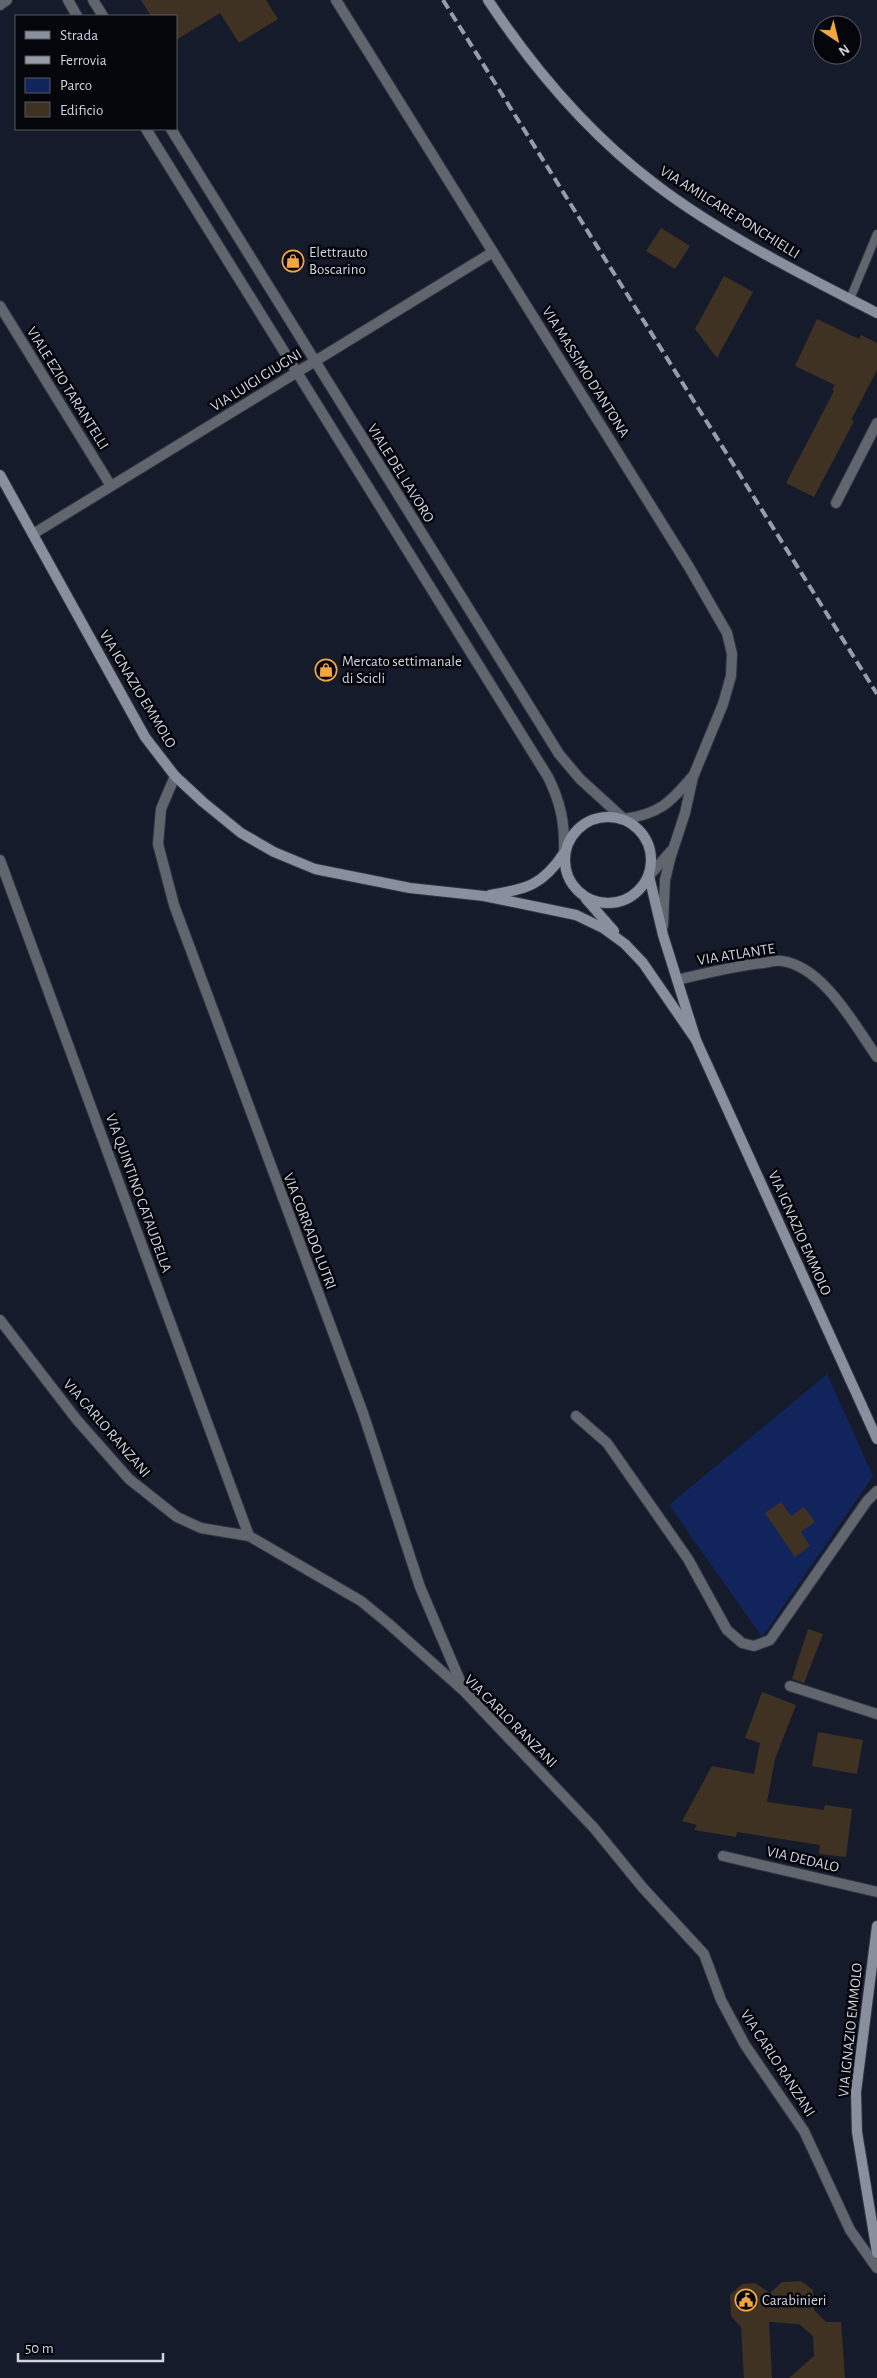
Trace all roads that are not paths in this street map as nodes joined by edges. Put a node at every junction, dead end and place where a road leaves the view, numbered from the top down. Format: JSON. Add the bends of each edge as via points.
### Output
{"nodes":[{"id":1,"x":8,"y":0,"type":"edge"},
{"id":2,"x":68,"y":0,"type":"edge"},
{"id":3,"x":93,"y":0,"type":"edge"},
{"id":4,"x":336,"y":0,"type":"edge"},
{"id":5,"x":488,"y":0,"type":"edge"},
{"id":6,"x":0,"y":5,"type":"edge"},
{"id":7,"x":77,"y":15,"type":"edge"},
{"id":8,"x":101,"y":15,"type":"edge"},
{"id":9,"x":147,"y":130,"type":"edge"},
{"id":10,"x":173,"y":130,"type":"edge"},
{"id":11,"x":877,"y":234,"type":"edge"},
{"id":12,"x":493,"y":252,"type":"junction"},
{"id":13,"x":850,"y":299,"type":"junction"},
{"id":14,"x":0,"y":306,"type":"edge"},
{"id":15,"x":877,"y":313,"type":"edge"},
{"id":16,"x":314,"y":362,"type":"junction"},
{"id":17,"x":296,"y":373,"type":"junction"},
{"id":18,"x":877,"y":423,"type":"edge"},
{"id":19,"x":0,"y":475,"type":"edge"},
{"id":20,"x":111,"y":486,"type":"junction"},
{"id":21,"x":836,"y":503,"type":"dead end"},
{"id":22,"x":33,"y":534,"type":"junction"},
{"id":23,"x":175,"y":776,"type":"junction"},
{"id":24,"x":693,"y":777,"type":"junction"},
{"id":25,"x":624,"y":819,"type":"junction"},
{"id":26,"x":673,"y":849,"type":"junction"},
{"id":27,"x":564,"y":853,"type":"junction"},
{"id":28,"x":0,"y":860,"type":"edge"},
{"id":29,"x":648,"y":876,"type":"junction"},
{"id":30,"x":484,"y":896,"type":"junction"},
{"id":31,"x":585,"y":898,"type":"junction"},
{"id":32,"x":617,"y":903,"type":"junction"},
{"id":33,"x":598,"y":912,"type":"junction"},
{"id":34,"x":576,"y":915,"type":"junction"},
{"id":35,"x":663,"y":935,"type":"junction"},
{"id":36,"x":625,"y":944,"type":"junction"},
{"id":37,"x":677,"y":980,"type":"junction"},
{"id":38,"x":696,"y":1040,"type":"junction"},
{"id":39,"x":877,"y":1058,"type":"edge"},
{"id":40,"x":0,"y":1320,"type":"edge"},
{"id":41,"x":576,"y":1416,"type":"dead end"},
{"id":42,"x":877,"y":1439,"type":"edge"},
{"id":43,"x":877,"y":1491,"type":"edge"},
{"id":44,"x":249,"y":1536,"type":"junction"},
{"id":45,"x":790,"y":1686,"type":"dead end"},
{"id":46,"x":465,"y":1692,"type":"junction"},
{"id":47,"x":877,"y":1714,"type":"edge"},
{"id":48,"x":723,"y":1856,"type":"dead end"},
{"id":49,"x":877,"y":1892,"type":"edge"},
{"id":50,"x":877,"y":1926,"type":"edge"},
{"id":51,"x":875,"y":2228,"type":"edge"},
{"id":52,"x":877,"y":2253,"type":"edge"},
{"id":53,"x":877,"y":2268,"type":"edge"}],
"edges":[{"from":1,"to":6,"type":"street"},
{"from":2,"to":7,"type":"street"},
{"from":3,"to":8,"type":"street"},
{"from":4,"to":12,"type":"street","name":"VIA MASSIMO D'ANTONA"},
{"from":5,"to":13,"type":"street","name":"VIA AMILCARE PONCHIELLI","via":[[562,96],[655,184],[746,243]]},
{"from":9,"to":17,"type":"street"},
{"from":10,"to":16,"type":"street","name":"VIALE DEL LAVORO"},
{"from":11,"to":13,"type":"lane"},
{"from":12,"to":16,"type":"street","name":"VIA LUIGI GIUGNI"},
{"from":12,"to":24,"type":"street","name":"VIA MASSIMO D'ANTONA","via":[[684,559],[727,634],[732,654],[731,676]]},
{"from":13,"to":15,"type":"street","name":"VIA AMILCARE PONCHIELLI"},
{"from":14,"to":20,"type":"street","name":"VIALE EZIO TARANTELLI"},
{"from":16,"to":17,"type":"street","name":"VIA LUIGI GIUGNI"},
{"from":16,"to":25,"type":"street","name":"VIALE DEL LAVORO","via":[[544,733],[580,779]]},
{"from":17,"to":20,"type":"street","name":"VIA LUIGI GIUGNI"},
{"from":17,"to":27,"type":"street","via":[[548,777],[562,812]]},
{"from":18,"to":21,"type":"street"},
{"from":19,"to":22,"type":"street","name":"VIA IGNAZIO EMMOLO"},
{"from":20,"to":22,"type":"street","name":"VIA LUIGI GIUGNI"},
{"from":22,"to":23,"type":"street","name":"VIA IGNAZIO EMMOLO","via":[[145,737]]},
{"from":23,"to":30,"type":"street","name":"VIA IGNAZIO EMMOLO","via":[[241,833],[274,852],[315,869],[410,888]]},
{"from":23,"to":46,"type":"street","name":"VIA CORRADO LUTRI","via":[[162,809],[158,844],[174,905],[363,1412],[420,1587]]},
{"from":24,"to":25,"type":"street","via":[[670,803],[645,816]]},
{"from":24,"to":26,"type":"street"},
{"from":25,"to":27,"type":"street","via":[[605,817],[586,822],[572,835]]},
{"from":25,"to":29,"type":"street","via":[[638,829],[648,843],[652,859]]},
{"from":26,"to":29,"type":"street"},
{"from":26,"to":35,"type":"street","via":[[664,880]]},
{"from":27,"to":30,"type":"street","via":[[554,869],[539,882],[520,890]]},
{"from":27,"to":31,"type":"street","via":[[565,870],[572,886]]},
{"from":28,"to":44,"type":"street","name":"VIA QUINTINO CATAUDELLA"},
{"from":29,"to":32,"type":"street","via":[[630,898]]},
{"from":29,"to":35,"type":"street"},
{"from":30,"to":34,"type":"street"},
{"from":31,"to":32,"type":"street","via":[[601,904]]},
{"from":31,"to":33,"type":"street"},
{"from":32,"to":33,"type":"street"},
{"from":33,"to":34,"type":"street"},
{"from":33,"to":36,"type":"street"},
{"from":34,"to":36,"type":"street","via":[[603,928]]},
{"from":35,"to":37,"type":"street"},
{"from":36,"to":38,"type":"street","via":[[643,963]]},
{"from":37,"to":38,"type":"street"},
{"from":37,"to":39,"type":"street","name":"VIA ATLANTE","via":[[782,961],[798,966],[814,976],[836,998]]},
{"from":38,"to":42,"type":"street","name":"VIA IGNAZIO EMMOLO"},
{"from":40,"to":44,"type":"street","name":"VIA CARLO RANZANI","via":[[77,1420],[129,1479],[177,1517],[201,1528]]},
{"from":41,"to":43,"type":"street","via":[[606,1443],[688,1559],[727,1630],[742,1643],[754,1646],[770,1640]]},
{"from":44,"to":46,"type":"street","name":"VIA CARLO RANZANI","via":[[361,1601]]},
{"from":45,"to":47,"type":"street"},
{"from":46,"to":53,"type":"street","name":"VIA CARLO RANZANI","via":[[594,1828],[643,1888],[704,1954],[721,2000],[744,2044],[804,2131],[843,2216]]},
{"from":48,"to":49,"type":"street","name":"VIA DEDALO"},
{"from":50,"to":51,"type":"street","name":"VIA IGNAZIO EMMOLO","via":[[856,2092],[857,2132]]},
{"from":51,"to":52,"type":"street","name":"VIA IGNAZIO EMMOLO"}]}
